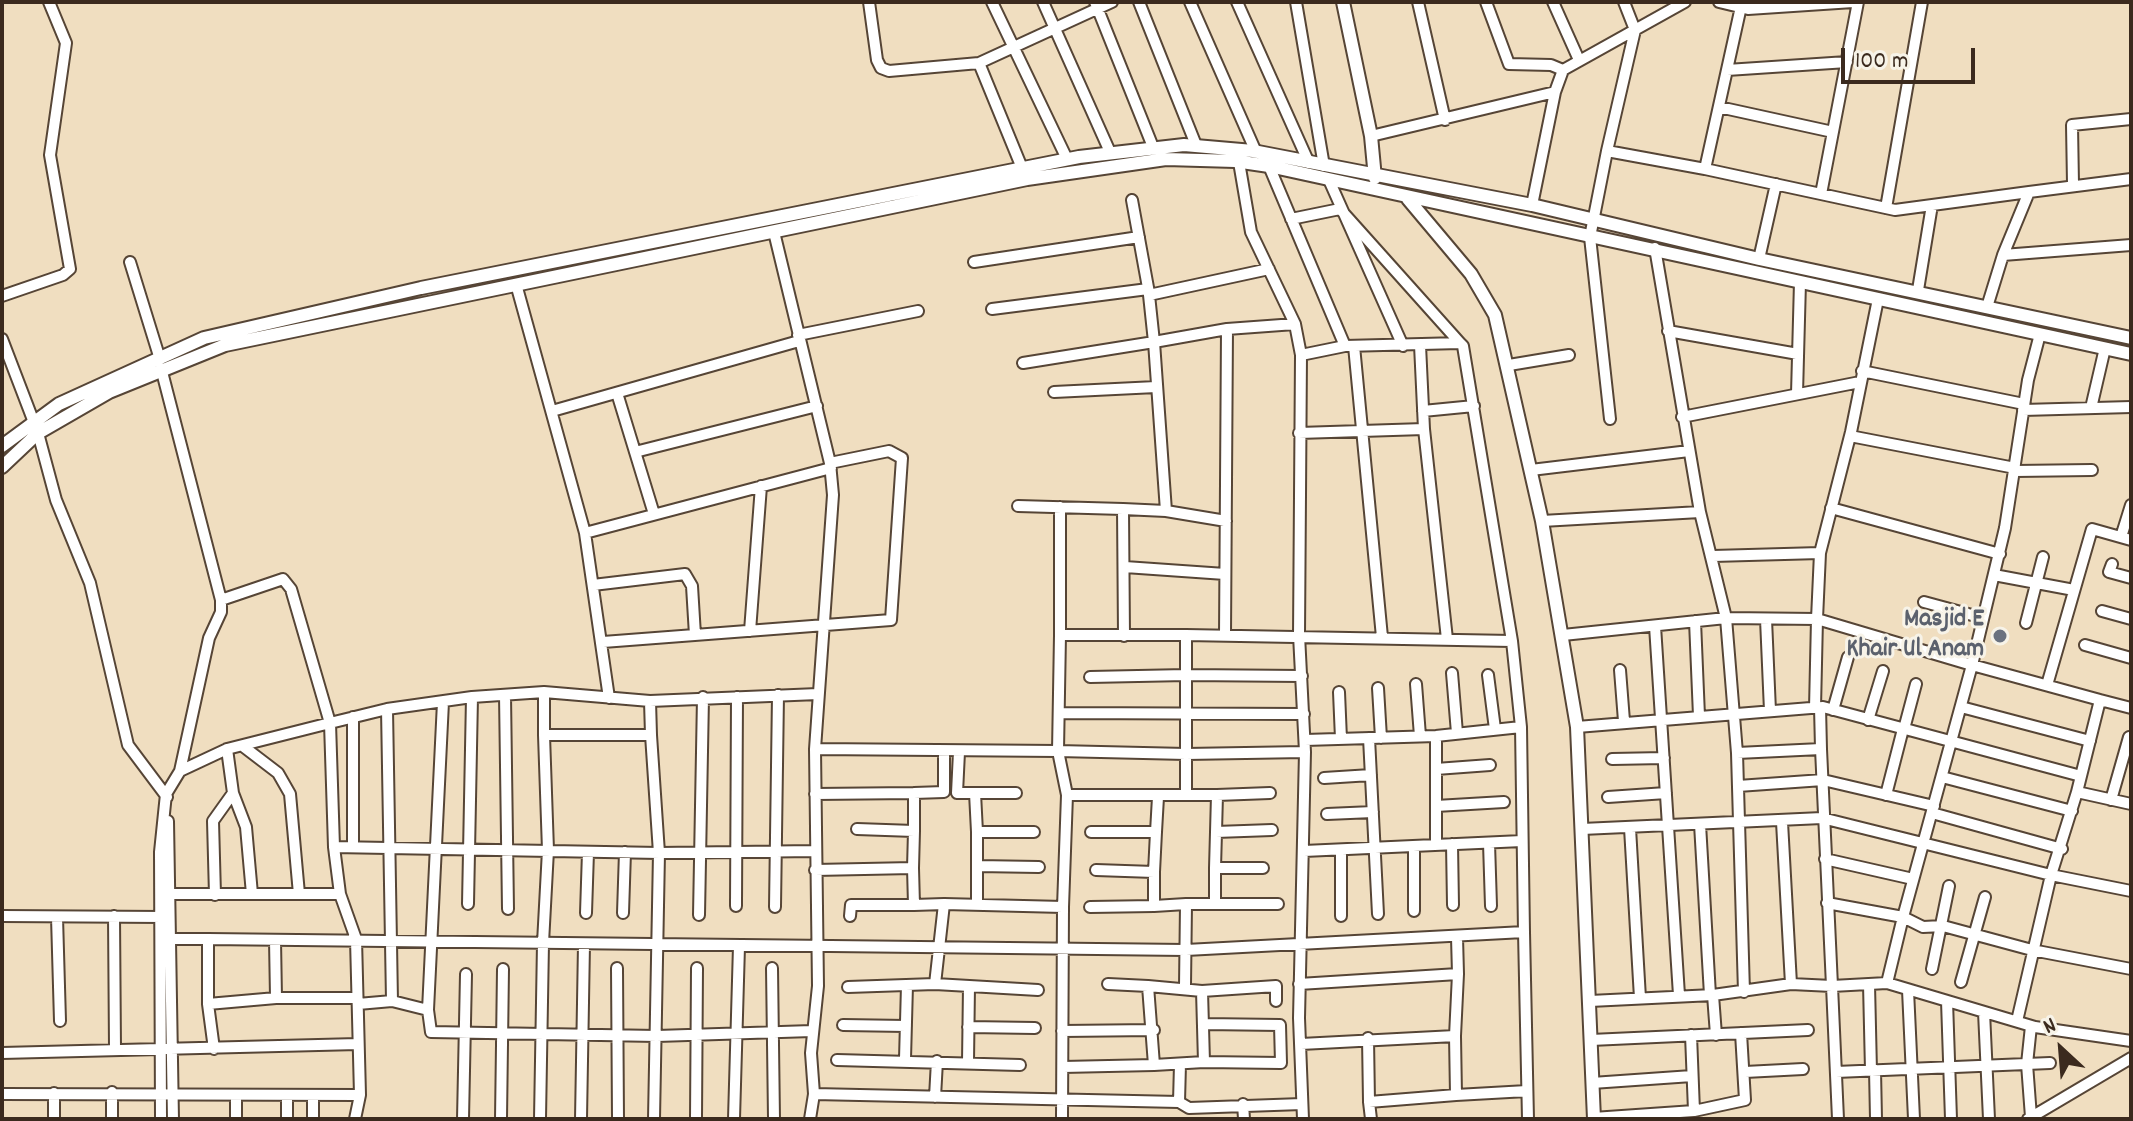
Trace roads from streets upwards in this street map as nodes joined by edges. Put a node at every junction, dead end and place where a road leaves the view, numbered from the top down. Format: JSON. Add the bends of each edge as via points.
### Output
{"nodes":[{"id":1,"x":49,"y":2,"type":"edge"},
{"id":2,"x":869,"y":2,"type":"edge"},
{"id":3,"x":992,"y":2,"type":"edge"},
{"id":4,"x":1043,"y":2,"type":"edge"},
{"id":5,"x":1112,"y":2,"type":"edge"},
{"id":6,"x":1139,"y":2,"type":"edge"},
{"id":7,"x":1190,"y":2,"type":"edge"},
{"id":8,"x":1237,"y":2,"type":"edge"},
{"id":9,"x":1296,"y":2,"type":"edge"},
{"id":10,"x":1343,"y":2,"type":"edge"},
{"id":11,"x":1418,"y":2,"type":"edge"},
{"id":12,"x":1486,"y":2,"type":"edge"},
{"id":13,"x":1553,"y":2,"type":"edge"},
{"id":14,"x":1624,"y":2,"type":"edge"},
{"id":15,"x":1685,"y":2,"type":"edge"},
{"id":16,"x":1719,"y":2,"type":"edge"},
{"id":17,"x":1856,"y":2,"type":"edge"},
{"id":18,"x":1922,"y":2,"type":"edge"},
{"id":19,"x":1096,"y":5,"type":"edge"},
{"id":20,"x":1742,"y":5,"type":"edge"},
{"id":21,"x":1055,"y":27,"type":"junction"},
{"id":22,"x":1635,"y":30,"type":"junction"},
{"id":23,"x":1014,"y":47,"type":"junction"},
{"id":24,"x":1579,"y":60,"type":"junction"},
{"id":25,"x":1847,"y":62,"type":"junction"},
{"id":26,"x":979,"y":63,"type":"junction"},
{"id":27,"x":1563,"y":70,"type":"junction"},
{"id":28,"x":1727,"y":70,"type":"junction"},
{"id":29,"x":1555,"y":92,"type":"junction"},
{"id":30,"x":1719,"y":107,"type":"junction"},
{"id":31,"x":2131,"y":119,"type":"edge"},
{"id":32,"x":1445,"y":120,"type":"junction"},
{"id":33,"x":1833,"y":132,"type":"junction"},
{"id":34,"x":1371,"y":136,"type":"junction"},
{"id":35,"x":1196,"y":145,"type":"junction"},
{"id":36,"x":1153,"y":147,"type":"junction"},
{"id":37,"x":1607,"y":151,"type":"junction"},
{"id":38,"x":1110,"y":152,"type":"junction"},
{"id":39,"x":1256,"y":152,"type":"junction"},
{"id":40,"x":1067,"y":159,"type":"junction"},
{"id":41,"x":1239,"y":162,"type":"junction"},
{"id":42,"x":1309,"y":163,"type":"junction"},
{"id":43,"x":1269,"y":166,"type":"junction"},
{"id":44,"x":1324,"y":166,"type":"junction"},
{"id":45,"x":1022,"y":168,"type":"junction"},
{"id":46,"x":1705,"y":169,"type":"junction"},
{"id":47,"x":1375,"y":178,"type":"junction"},
{"id":48,"x":2131,"y":179,"type":"edge"},
{"id":49,"x":1329,"y":180,"type":"junction"},
{"id":50,"x":1776,"y":184,"type":"junction"},
{"id":51,"x":2073,"y":184,"type":"junction"},
{"id":52,"x":1374,"y":192,"type":"junction"},
{"id":53,"x":2029,"y":192,"type":"junction"},
{"id":54,"x":1821,"y":194,"type":"junction"},
{"id":55,"x":1408,"y":199,"type":"junction"},
{"id":56,"x":1132,"y":200,"type":"dead end"},
{"id":57,"x":1532,"y":205,"type":"junction"},
{"id":58,"x":1932,"y":205,"type":"junction"},
{"id":59,"x":1449,"y":208,"type":"junction"},
{"id":60,"x":1886,"y":208,"type":"junction"},
{"id":61,"x":1340,"y":209,"type":"junction"},
{"id":62,"x":1291,"y":219,"type":"junction"},
{"id":63,"x":1592,"y":221,"type":"junction"},
{"id":64,"x":774,"y":232,"type":"junction"},
{"id":65,"x":1440,"y":236,"type":"junction"},
{"id":66,"x":1139,"y":237,"type":"junction"},
{"id":67,"x":1590,"y":237,"type":"junction"},
{"id":68,"x":2131,"y":245,"type":"edge"},
{"id":69,"x":1655,"y":248,"type":"junction"},
{"id":70,"x":2003,"y":255,"type":"junction"},
{"id":71,"x":1759,"y":259,"type":"junction"},
{"id":72,"x":130,"y":262,"type":"dead end"},
{"id":73,"x":974,"y":262,"type":"dead end"},
{"id":74,"x":1269,"y":269,"type":"junction"},
{"id":75,"x":1800,"y":282,"type":"junction"},
{"id":76,"x":516,"y":284,"type":"junction"},
{"id":77,"x":1918,"y":290,"type":"junction"},
{"id":78,"x":1149,"y":292,"type":"junction"},
{"id":79,"x":2,"y":296,"type":"edge"},
{"id":80,"x":1878,"y":299,"type":"junction"},
{"id":81,"x":1987,"y":307,"type":"junction"},
{"id":82,"x":992,"y":309,"type":"dead end"},
{"id":83,"x":918,"y":311,"type":"dead end"},
{"id":84,"x":1295,"y":324,"type":"junction"},
{"id":85,"x":1227,"y":329,"type":"junction"},
{"id":86,"x":1668,"y":331,"type":"junction"},
{"id":87,"x":2040,"y":334,"type":"junction"},
{"id":88,"x":799,"y":338,"type":"junction"},
{"id":89,"x":2131,"y":338,"type":"edge"},
{"id":90,"x":2,"y":339,"type":"edge"},
{"id":91,"x":1154,"y":342,"type":"junction"},
{"id":92,"x":1460,"y":343,"type":"junction"},
{"id":93,"x":1420,"y":345,"type":"junction"},
{"id":94,"x":1350,"y":346,"type":"junction"},
{"id":95,"x":1403,"y":346,"type":"junction"},
{"id":96,"x":2105,"y":348,"type":"junction"},
{"id":97,"x":1798,"y":354,"type":"junction"},
{"id":98,"x":2131,"y":354,"type":"edge"},
{"id":99,"x":1301,"y":355,"type":"junction"},
{"id":100,"x":1569,"y":355,"type":"dead end"},
{"id":101,"x":160,"y":362,"type":"junction"},
{"id":102,"x":1023,"y":363,"type":"dead end"},
{"id":103,"x":1509,"y":365,"type":"junction"},
{"id":104,"x":1861,"y":377,"type":"junction"},
{"id":105,"x":1156,"y":387,"type":"junction"},
{"id":106,"x":1054,"y":392,"type":"dead end"},
{"id":107,"x":617,"y":393,"type":"junction"},
{"id":108,"x":1797,"y":394,"type":"junction"},
{"id":109,"x":817,"y":406,"type":"junction"},
{"id":110,"x":1474,"y":406,"type":"junction"},
{"id":111,"x":2024,"y":407,"type":"junction"},
{"id":112,"x":2131,"y":407,"type":"edge"},
{"id":113,"x":2091,"y":408,"type":"junction"},
{"id":114,"x":552,"y":411,"type":"junction"},
{"id":115,"x":1423,"y":411,"type":"junction"},
{"id":116,"x":1682,"y":417,"type":"junction"},
{"id":117,"x":1610,"y":419,"type":"dead end"},
{"id":118,"x":35,"y":427,"type":"junction"},
{"id":119,"x":1424,"y":429,"type":"junction"},
{"id":120,"x":1363,"y":431,"type":"junction"},
{"id":121,"x":1299,"y":433,"type":"junction"},
{"id":122,"x":1850,"y":436,"type":"junction"},
{"id":123,"x":2,"y":446,"type":"edge"},
{"id":124,"x":1689,"y":451,"type":"junction"},
{"id":125,"x":635,"y":452,"type":"junction"},
{"id":126,"x":830,"y":466,"type":"junction"},
{"id":127,"x":2,"y":467,"type":"edge"},
{"id":128,"x":2015,"y":469,"type":"junction"},
{"id":129,"x":1531,"y":470,"type":"junction"},
{"id":130,"x":2092,"y":470,"type":"dead end"},
{"id":131,"x":761,"y":486,"type":"junction"},
{"id":132,"x":2131,"y":505,"type":"edge"},
{"id":133,"x":1018,"y":506,"type":"dead end"},
{"id":134,"x":1060,"y":507,"type":"junction"},
{"id":135,"x":1831,"y":508,"type":"junction"},
{"id":136,"x":1123,"y":509,"type":"junction"},
{"id":137,"x":1166,"y":511,"type":"junction"},
{"id":138,"x":1700,"y":512,"type":"junction"},
{"id":139,"x":654,"y":514,"type":"junction"},
{"id":140,"x":1226,"y":521,"type":"junction"},
{"id":141,"x":1542,"y":521,"type":"junction"},
{"id":142,"x":585,"y":533,"type":"junction"},
{"id":143,"x":2126,"y":538,"type":"edge"},
{"id":144,"x":1820,"y":553,"type":"junction"},
{"id":145,"x":2000,"y":554,"type":"junction"},
{"id":146,"x":1713,"y":556,"type":"junction"},
{"id":147,"x":2043,"y":557,"type":"dead end"},
{"id":148,"x":2112,"y":564,"type":"dead end"},
{"id":149,"x":1125,"y":567,"type":"junction"},
{"id":150,"x":1225,"y":574,"type":"junction"},
{"id":151,"x":1994,"y":575,"type":"junction"},
{"id":152,"x":2131,"y":578,"type":"edge"},
{"id":153,"x":2037,"y":583,"type":"junction"},
{"id":154,"x":593,"y":585,"type":"junction"},
{"id":155,"x":2074,"y":590,"type":"junction"},
{"id":156,"x":221,"y":600,"type":"junction"},
{"id":157,"x":1924,"y":602,"type":"dead end"},
{"id":158,"x":2102,"y":611,"type":"dead end"},
{"id":159,"x":1726,"y":618,"type":"junction"},
{"id":160,"x":1983,"y":618,"type":"junction"},
{"id":161,"x":1766,"y":619,"type":"junction"},
{"id":162,"x":1817,"y":619,"type":"junction"},
{"id":163,"x":2131,"y":619,"type":"edge"},
{"id":164,"x":1695,"y":621,"type":"junction"},
{"id":165,"x":2026,"y":623,"type":"dead end"},
{"id":166,"x":822,"y":626,"type":"junction"},
{"id":167,"x":1655,"y":626,"type":"junction"},
{"id":168,"x":750,"y":631,"type":"junction"},
{"id":169,"x":695,"y":635,"type":"junction"},
{"id":170,"x":1060,"y":635,"type":"junction"},
{"id":171,"x":1186,"y":635,"type":"junction"},
{"id":172,"x":1225,"y":635,"type":"junction"},
{"id":173,"x":1299,"y":635,"type":"junction"},
{"id":174,"x":1563,"y":635,"type":"junction"},
{"id":175,"x":1124,"y":636,"type":"junction"},
{"id":176,"x":1382,"y":637,"type":"junction"},
{"id":177,"x":1447,"y":639,"type":"junction"},
{"id":178,"x":1512,"y":641,"type":"junction"},
{"id":179,"x":603,"y":642,"type":"junction"},
{"id":180,"x":2085,"y":645,"type":"dead end"},
{"id":181,"x":1848,"y":657,"type":"dead end"},
{"id":182,"x":2131,"y":658,"type":"edge"},
{"id":183,"x":1972,"y":665,"type":"junction"},
{"id":184,"x":1620,"y":670,"type":"dead end"},
{"id":185,"x":1883,"y":671,"type":"dead end"},
{"id":186,"x":1452,"y":673,"type":"dead end"},
{"id":187,"x":1186,"y":675,"type":"junction"},
{"id":188,"x":1488,"y":675,"type":"dead end"},
{"id":189,"x":1302,"y":676,"type":"junction"},
{"id":190,"x":1090,"y":677,"type":"dead end"},
{"id":191,"x":1416,"y":684,"type":"dead end"},
{"id":192,"x":1916,"y":684,"type":"dead end"},
{"id":193,"x":2047,"y":685,"type":"junction"},
{"id":194,"x":1378,"y":688,"type":"dead end"},
{"id":195,"x":544,"y":692,"type":"junction"},
{"id":196,"x":1339,"y":692,"type":"dead end"},
{"id":197,"x":818,"y":694,"type":"junction"},
{"id":198,"x":505,"y":695,"type":"junction"},
{"id":199,"x":778,"y":695,"type":"junction"},
{"id":200,"x":472,"y":697,"type":"junction"},
{"id":201,"x":703,"y":697,"type":"junction"},
{"id":202,"x":737,"y":697,"type":"junction"},
{"id":203,"x":609,"y":698,"type":"junction"},
{"id":204,"x":2100,"y":700,"type":"junction"},
{"id":205,"x":650,"y":701,"type":"junction"},
{"id":206,"x":443,"y":702,"type":"junction"},
{"id":207,"x":1961,"y":707,"type":"junction"},
{"id":208,"x":1817,"y":708,"type":"junction"},
{"id":209,"x":2131,"y":708,"type":"edge"},
{"id":210,"x":387,"y":709,"type":"junction"},
{"id":211,"x":1833,"y":710,"type":"junction"},
{"id":212,"x":1770,"y":711,"type":"junction"},
{"id":213,"x":1060,"y":713,"type":"junction"},
{"id":214,"x":1186,"y":714,"type":"junction"},
{"id":215,"x":1304,"y":714,"type":"junction"},
{"id":216,"x":1735,"y":714,"type":"junction"},
{"id":217,"x":1699,"y":716,"type":"junction"},
{"id":218,"x":353,"y":717,"type":"junction"},
{"id":219,"x":1663,"y":718,"type":"junction"},
{"id":220,"x":1868,"y":720,"type":"junction"},
{"id":221,"x":1624,"y":721,"type":"junction"},
{"id":222,"x":330,"y":723,"type":"junction"},
{"id":223,"x":1521,"y":727,"type":"junction"},
{"id":224,"x":1577,"y":727,"type":"junction"},
{"id":225,"x":1495,"y":729,"type":"junction"},
{"id":226,"x":1904,"y":729,"type":"junction"},
{"id":227,"x":1457,"y":733,"type":"junction"},
{"id":228,"x":544,"y":735,"type":"junction"},
{"id":229,"x":651,"y":735,"type":"junction"},
{"id":230,"x":1420,"y":736,"type":"junction"},
{"id":231,"x":1436,"y":736,"type":"junction"},
{"id":232,"x":2129,"y":737,"type":"dead end"},
{"id":233,"x":1375,"y":738,"type":"junction"},
{"id":234,"x":1341,"y":739,"type":"junction"},
{"id":235,"x":2090,"y":741,"type":"junction"},
{"id":236,"x":1951,"y":742,"type":"junction"},
{"id":237,"x":1305,"y":746,"type":"junction"},
{"id":238,"x":244,"y":747,"type":"junction"},
{"id":239,"x":227,"y":749,"type":"junction"},
{"id":240,"x":815,"y":749,"type":"junction"},
{"id":241,"x":1821,"y":749,"type":"junction"},
{"id":242,"x":944,"y":751,"type":"junction"},
{"id":243,"x":1058,"y":751,"type":"junction"},
{"id":244,"x":959,"y":752,"type":"junction"},
{"id":245,"x":1737,"y":753,"type":"junction"},
{"id":246,"x":1186,"y":754,"type":"junction"},
{"id":247,"x":1664,"y":758,"type":"junction"},
{"id":248,"x":1612,"y":759,"type":"dead end"},
{"id":249,"x":1490,"y":765,"type":"dead end"},
{"id":250,"x":1436,"y":769,"type":"junction"},
{"id":251,"x":180,"y":771,"type":"junction"},
{"id":252,"x":1371,"y":775,"type":"junction"},
{"id":253,"x":2081,"y":776,"type":"junction"},
{"id":254,"x":1942,"y":777,"type":"junction"},
{"id":255,"x":1324,"y":778,"type":"dead end"},
{"id":256,"x":1823,"y":780,"type":"junction"},
{"id":257,"x":1738,"y":786,"type":"junction"},
{"id":258,"x":2077,"y":792,"type":"junction"},
{"id":259,"x":233,"y":793,"type":"junction"},
{"id":260,"x":914,"y":793,"type":"junction"},
{"id":261,"x":975,"y":793,"type":"junction"},
{"id":262,"x":1016,"y":793,"type":"dead end"},
{"id":263,"x":1270,"y":793,"type":"dead end"},
{"id":264,"x":1666,"y":793,"type":"junction"},
{"id":265,"x":166,"y":794,"type":"junction"},
{"id":266,"x":815,"y":794,"type":"junction"},
{"id":267,"x":1067,"y":795,"type":"junction"},
{"id":268,"x":1186,"y":795,"type":"junction"},
{"id":269,"x":1217,"y":795,"type":"junction"},
{"id":270,"x":1886,"y":795,"type":"junction"},
{"id":271,"x":1158,"y":797,"type":"junction"},
{"id":272,"x":1608,"y":797,"type":"dead end"},
{"id":273,"x":2111,"y":800,"type":"junction"},
{"id":274,"x":1504,"y":802,"type":"dead end"},
{"id":275,"x":2131,"y":804,"type":"edge"},
{"id":276,"x":1436,"y":806,"type":"junction"},
{"id":277,"x":1933,"y":810,"type":"junction"},
{"id":278,"x":2072,"y":811,"type":"junction"},
{"id":279,"x":1373,"y":812,"type":"junction"},
{"id":280,"x":1327,"y":814,"type":"dead end"},
{"id":281,"x":1822,"y":818,"type":"junction"},
{"id":282,"x":1738,"y":822,"type":"junction"},
{"id":283,"x":1782,"y":822,"type":"junction"},
{"id":284,"x":1700,"y":824,"type":"junction"},
{"id":285,"x":1667,"y":825,"type":"junction"},
{"id":286,"x":1630,"y":828,"type":"junction"},
{"id":287,"x":857,"y":829,"type":"dead end"},
{"id":288,"x":1582,"y":829,"type":"junction"},
{"id":289,"x":1272,"y":830,"type":"dead end"},
{"id":290,"x":914,"y":831,"type":"junction"},
{"id":291,"x":977,"y":832,"type":"junction"},
{"id":292,"x":1034,"y":832,"type":"dead end"},
{"id":293,"x":1091,"y":832,"type":"dead end"},
{"id":294,"x":1156,"y":832,"type":"junction"},
{"id":295,"x":1216,"y":832,"type":"junction"},
{"id":296,"x":1522,"y":841,"type":"junction"},
{"id":297,"x":1921,"y":842,"type":"junction"},
{"id":298,"x":1489,"y":843,"type":"junction"},
{"id":299,"x":1452,"y":844,"type":"junction"},
{"id":300,"x":1436,"y":845,"type":"junction"},
{"id":301,"x":353,"y":846,"type":"junction"},
{"id":302,"x":334,"y":847,"type":"junction"},
{"id":303,"x":1414,"y":847,"type":"junction"},
{"id":304,"x":388,"y":848,"type":"junction"},
{"id":305,"x":1374,"y":849,"type":"junction"},
{"id":306,"x":2062,"y":849,"type":"junction"},
{"id":307,"x":434,"y":850,"type":"junction"},
{"id":308,"x":548,"y":850,"type":"junction"},
{"id":309,"x":472,"y":851,"type":"junction"},
{"id":310,"x":509,"y":851,"type":"junction"},
{"id":311,"x":814,"y":851,"type":"junction"},
{"id":312,"x":1304,"y":851,"type":"junction"},
{"id":313,"x":1341,"y":851,"type":"junction"},
{"id":314,"x":588,"y":852,"type":"junction"},
{"id":315,"x":625,"y":852,"type":"junction"},
{"id":316,"x":700,"y":852,"type":"junction"},
{"id":317,"x":659,"y":853,"type":"junction"},
{"id":318,"x":737,"y":853,"type":"junction"},
{"id":319,"x":775,"y":853,"type":"junction"},
{"id":320,"x":1825,"y":859,"type":"junction"},
{"id":321,"x":977,"y":866,"type":"junction"},
{"id":322,"x":1039,"y":867,"type":"dead end"},
{"id":323,"x":913,"y":868,"type":"junction"},
{"id":324,"x":1215,"y":868,"type":"junction"},
{"id":325,"x":1263,"y":868,"type":"dead end"},
{"id":326,"x":815,"y":870,"type":"junction"},
{"id":327,"x":1096,"y":870,"type":"dead end"},
{"id":328,"x":1154,"y":872,"type":"junction"},
{"id":329,"x":2051,"y":875,"type":"junction"},
{"id":330,"x":1913,"y":879,"type":"junction"},
{"id":331,"x":1949,"y":886,"type":"dead end"},
{"id":332,"x":2131,"y":891,"type":"edge"},
{"id":333,"x":171,"y":894,"type":"junction"},
{"id":334,"x":252,"y":894,"type":"junction"},
{"id":335,"x":299,"y":894,"type":"junction"},
{"id":336,"x":340,"y":894,"type":"junction"},
{"id":337,"x":215,"y":895,"type":"junction"},
{"id":338,"x":1985,"y":897,"type":"dead end"},
{"id":339,"x":1827,"y":903,"type":"junction"},
{"id":340,"x":468,"y":904,"type":"dead end"},
{"id":341,"x":944,"y":904,"type":"junction"},
{"id":342,"x":1186,"y":904,"type":"junction"},
{"id":343,"x":1215,"y":904,"type":"junction"},
{"id":344,"x":1278,"y":904,"type":"dead end"},
{"id":345,"x":914,"y":905,"type":"junction"},
{"id":346,"x":977,"y":905,"type":"junction"},
{"id":347,"x":1453,"y":905,"type":"dead end"},
{"id":348,"x":736,"y":906,"type":"dead end"},
{"id":349,"x":1154,"y":906,"type":"junction"},
{"id":350,"x":1491,"y":906,"type":"dead end"},
{"id":351,"x":775,"y":907,"type":"dead end"},
{"id":352,"x":1063,"y":907,"type":"junction"},
{"id":353,"x":1090,"y":907,"type":"dead end"},
{"id":354,"x":508,"y":909,"type":"dead end"},
{"id":355,"x":1414,"y":911,"type":"dead end"},
{"id":356,"x":586,"y":913,"type":"dead end"},
{"id":357,"x":623,"y":913,"type":"dead end"},
{"id":358,"x":1378,"y":914,"type":"dead end"},
{"id":359,"x":699,"y":915,"type":"dead end"},
{"id":360,"x":2,"y":916,"type":"edge"},
{"id":361,"x":114,"y":916,"type":"junction"},
{"id":362,"x":850,"y":916,"type":"dead end"},
{"id":363,"x":1341,"y":916,"type":"dead end"},
{"id":364,"x":57,"y":917,"type":"junction"},
{"id":365,"x":165,"y":917,"type":"junction"},
{"id":366,"x":1903,"y":917,"type":"junction"},
{"id":367,"x":1943,"y":926,"type":"junction"},
{"id":368,"x":1524,"y":932,"type":"junction"},
{"id":369,"x":1973,"y":935,"type":"junction"},
{"id":370,"x":1457,"y":937,"type":"junction"},
{"id":371,"x":170,"y":939,"type":"junction"},
{"id":372,"x":208,"y":939,"type":"junction"},
{"id":373,"x":356,"y":939,"type":"junction"},
{"id":374,"x":275,"y":940,"type":"junction"},
{"id":375,"x":389,"y":941,"type":"junction"},
{"id":376,"x":432,"y":941,"type":"junction"},
{"id":377,"x":543,"y":943,"type":"junction"},
{"id":378,"x":584,"y":944,"type":"junction"},
{"id":379,"x":1301,"y":944,"type":"junction"},
{"id":380,"x":739,"y":946,"type":"junction"},
{"id":381,"x":939,"y":946,"type":"junction"},
{"id":382,"x":658,"y":947,"type":"junction"},
{"id":383,"x":818,"y":948,"type":"junction"},
{"id":384,"x":1061,"y":948,"type":"junction"},
{"id":385,"x":1186,"y":950,"type":"junction"},
{"id":386,"x":2032,"y":950,"type":"junction"},
{"id":387,"x":617,"y":968,"type":"dead end"},
{"id":388,"x":697,"y":968,"type":"dead end"},
{"id":389,"x":772,"y":968,"type":"dead end"},
{"id":390,"x":503,"y":969,"type":"dead end"},
{"id":391,"x":1932,"y":969,"type":"dead end"},
{"id":392,"x":2131,"y":969,"type":"edge"},
{"id":393,"x":466,"y":974,"type":"dead end"},
{"id":394,"x":1458,"y":974,"type":"junction"},
{"id":395,"x":1961,"y":982,"type":"dead end"},
{"id":396,"x":1887,"y":983,"type":"junction"},
{"id":397,"x":935,"y":984,"type":"junction"},
{"id":398,"x":1108,"y":984,"type":"dead end"},
{"id":399,"x":1299,"y":984,"type":"junction"},
{"id":400,"x":1791,"y":984,"type":"junction"},
{"id":401,"x":1869,"y":984,"type":"junction"},
{"id":402,"x":907,"y":985,"type":"junction"},
{"id":403,"x":969,"y":986,"type":"junction"},
{"id":404,"x":1148,"y":986,"type":"junction"},
{"id":405,"x":1185,"y":986,"type":"junction"},
{"id":406,"x":1832,"y":986,"type":"junction"},
{"id":407,"x":848,"y":987,"type":"dead end"},
{"id":408,"x":1038,"y":990,"type":"dead end"},
{"id":409,"x":1908,"y":990,"type":"junction"},
{"id":410,"x":1202,"y":991,"type":"junction"},
{"id":411,"x":1744,"y":992,"type":"junction"},
{"id":412,"x":1679,"y":995,"type":"junction"},
{"id":413,"x":1712,"y":995,"type":"junction"},
{"id":414,"x":276,"y":998,"type":"junction"},
{"id":415,"x":1640,"y":998,"type":"junction"},
{"id":416,"x":357,"y":1001,"type":"junction"},
{"id":417,"x":392,"y":1001,"type":"junction"},
{"id":418,"x":1276,"y":1001,"type":"dead end"},
{"id":419,"x":1590,"y":1001,"type":"junction"},
{"id":420,"x":1947,"y":1001,"type":"junction"},
{"id":421,"x":208,"y":1004,"type":"junction"},
{"id":422,"x":428,"y":1010,"type":"junction"},
{"id":423,"x":1984,"y":1012,"type":"junction"},
{"id":424,"x":60,"y":1021,"type":"dead end"},
{"id":425,"x":2017,"y":1021,"type":"junction"},
{"id":426,"x":1204,"y":1024,"type":"junction"},
{"id":427,"x":843,"y":1025,"type":"dead end"},
{"id":428,"x":906,"y":1026,"type":"junction"},
{"id":429,"x":2031,"y":1026,"type":"junction"},
{"id":430,"x":968,"y":1027,"type":"junction"},
{"id":431,"x":1035,"y":1028,"type":"dead end"},
{"id":432,"x":1154,"y":1030,"type":"junction"},
{"id":433,"x":1808,"y":1030,"type":"dead end"},
{"id":434,"x":812,"y":1031,"type":"junction"},
{"id":435,"x":1062,"y":1031,"type":"junction"},
{"id":436,"x":464,"y":1032,"type":"junction"},
{"id":437,"x":773,"y":1033,"type":"junction"},
{"id":438,"x":1741,"y":1033,"type":"junction"},
{"id":439,"x":502,"y":1034,"type":"junction"},
{"id":440,"x":542,"y":1034,"type":"junction"},
{"id":441,"x":581,"y":1035,"type":"junction"},
{"id":442,"x":735,"y":1035,"type":"junction"},
{"id":443,"x":1691,"y":1035,"type":"junction"},
{"id":444,"x":1716,"y":1035,"type":"junction"},
{"id":445,"x":617,"y":1036,"type":"junction"},
{"id":446,"x":657,"y":1036,"type":"junction"},
{"id":447,"x":697,"y":1036,"type":"junction"},
{"id":448,"x":1455,"y":1036,"type":"junction"},
{"id":449,"x":1368,"y":1038,"type":"junction"},
{"id":450,"x":1591,"y":1040,"type":"junction"},
{"id":451,"x":2131,"y":1041,"type":"edge"},
{"id":452,"x":358,"y":1044,"type":"junction"},
{"id":453,"x":1301,"y":1044,"type":"junction"},
{"id":454,"x":165,"y":1048,"type":"junction"},
{"id":455,"x":115,"y":1049,"type":"junction"},
{"id":456,"x":214,"y":1049,"type":"junction"},
{"id":457,"x":2,"y":1053,"type":"edge"},
{"id":458,"x":2131,"y":1058,"type":"edge"},
{"id":459,"x":905,"y":1059,"type":"junction"},
{"id":460,"x":837,"y":1060,"type":"dead end"},
{"id":461,"x":937,"y":1061,"type":"junction"},
{"id":462,"x":968,"y":1062,"type":"junction"},
{"id":463,"x":1204,"y":1062,"type":"junction"},
{"id":464,"x":2050,"y":1063,"type":"dead end"},
{"id":465,"x":1180,"y":1064,"type":"junction"},
{"id":466,"x":2027,"y":1064,"type":"junction"},
{"id":467,"x":1020,"y":1065,"type":"dead end"},
{"id":468,"x":1154,"y":1065,"type":"junction"},
{"id":469,"x":1986,"y":1066,"type":"junction"},
{"id":470,"x":1063,"y":1067,"type":"junction"},
{"id":471,"x":1950,"y":1067,"type":"junction"},
{"id":472,"x":1803,"y":1069,"type":"dead end"},
{"id":473,"x":1912,"y":1069,"type":"junction"},
{"id":474,"x":1873,"y":1070,"type":"junction"},
{"id":475,"x":1745,"y":1072,"type":"junction"},
{"id":476,"x":1836,"y":1072,"type":"junction"},
{"id":477,"x":1692,"y":1076,"type":"junction"},
{"id":478,"x":1592,"y":1083,"type":"junction"},
{"id":479,"x":1527,"y":1091,"type":"junction"},
{"id":480,"x":112,"y":1092,"type":"junction"},
{"id":481,"x":54,"y":1093,"type":"junction"},
{"id":482,"x":2,"y":1094,"type":"edge"},
{"id":483,"x":166,"y":1094,"type":"junction"},
{"id":484,"x":814,"y":1094,"type":"junction"},
{"id":485,"x":236,"y":1095,"type":"junction"},
{"id":486,"x":360,"y":1095,"type":"junction"},
{"id":487,"x":1456,"y":1095,"type":"junction"},
{"id":488,"x":287,"y":1096,"type":"junction"},
{"id":489,"x":313,"y":1096,"type":"junction"},
{"id":490,"x":935,"y":1097,"type":"junction"},
{"id":491,"x":1062,"y":1101,"type":"junction"},
{"id":492,"x":1369,"y":1102,"type":"junction"},
{"id":493,"x":1243,"y":1104,"type":"junction"},
{"id":494,"x":1302,"y":1104,"type":"junction"},
{"id":495,"x":1186,"y":1110,"type":"edge"},
{"id":496,"x":1694,"y":1111,"type":"junction"},
{"id":497,"x":2029,"y":1118,"type":"edge"},
{"id":498,"x":54,"y":1119,"type":"edge"},
{"id":499,"x":112,"y":1119,"type":"edge"},
{"id":500,"x":161,"y":1119,"type":"edge"},
{"id":501,"x":173,"y":1119,"type":"edge"},
{"id":502,"x":236,"y":1119,"type":"edge"},
{"id":503,"x":287,"y":1119,"type":"edge"},
{"id":504,"x":313,"y":1119,"type":"edge"},
{"id":505,"x":355,"y":1119,"type":"edge"},
{"id":506,"x":463,"y":1119,"type":"edge"},
{"id":507,"x":501,"y":1119,"type":"edge"},
{"id":508,"x":540,"y":1119,"type":"edge"},
{"id":509,"x":581,"y":1119,"type":"edge"},
{"id":510,"x":618,"y":1119,"type":"edge"},
{"id":511,"x":654,"y":1119,"type":"edge"},
{"id":512,"x":696,"y":1119,"type":"edge"},
{"id":513,"x":734,"y":1119,"type":"edge"},
{"id":514,"x":774,"y":1119,"type":"edge"},
{"id":515,"x":810,"y":1119,"type":"edge"},
{"id":516,"x":1062,"y":1119,"type":"edge"},
{"id":517,"x":1244,"y":1119,"type":"edge"},
{"id":518,"x":1303,"y":1119,"type":"edge"},
{"id":519,"x":1371,"y":1119,"type":"edge"},
{"id":520,"x":1528,"y":1119,"type":"edge"},
{"id":521,"x":1594,"y":1119,"type":"edge"},
{"id":522,"x":1838,"y":1119,"type":"edge"},
{"id":523,"x":1876,"y":1119,"type":"edge"},
{"id":524,"x":1914,"y":1119,"type":"edge"},
{"id":525,"x":1951,"y":1119,"type":"edge"},
{"id":526,"x":1989,"y":1119,"type":"edge"}],
"edges":[{"from":1,"to":79,"type":"street","via":[[66,43],[50,155],[70,269]]},
{"from":2,"to":26,"type":"street","via":[[881,68]]},
{"from":3,"to":23,"type":"street"},
{"from":4,"to":21,"type":"street"},
{"from":5,"to":19,"type":"street"},
{"from":6,"to":35,"type":"street"},
{"from":7,"to":39,"type":"street"},
{"from":8,"to":42,"type":"street"},
{"from":9,"to":44,"type":"street"},
{"from":10,"to":34,"type":"street"},
{"from":11,"to":32,"type":"street"},
{"from":12,"to":27,"type":"street","via":[[1509,64]]},
{"from":13,"to":24,"type":"street"},
{"from":14,"to":22,"type":"street"},
{"from":15,"to":22,"type":"street"},
{"from":16,"to":20,"type":"street"},
{"from":17,"to":20,"type":"street"},
{"from":17,"to":25,"type":"street"},
{"from":18,"to":60,"type":"street"},
{"from":19,"to":21,"type":"street"},
{"from":19,"to":36,"type":"street"},
{"from":20,"to":28,"type":"street"},
{"from":21,"to":23,"type":"street"},
{"from":21,"to":38,"type":"street"},
{"from":22,"to":24,"type":"street"},
{"from":22,"to":37,"type":"street"},
{"from":23,"to":26,"type":"street"},
{"from":23,"to":40,"type":"street"},
{"from":24,"to":27,"type":"street"},
{"from":25,"to":28,"type":"street"},
{"from":25,"to":33,"type":"street"},
{"from":26,"to":45,"type":"street"},
{"from":27,"to":29,"type":"street"},
{"from":28,"to":30,"type":"street"},
{"from":29,"to":32,"type":"street"},
{"from":29,"to":57,"type":"street"},
{"from":30,"to":33,"type":"street"},
{"from":30,"to":46,"type":"street"},
{"from":31,"to":51,"type":"street","via":[[2072,125]]},
{"from":32,"to":34,"type":"street"},
{"from":33,"to":54,"type":"street"},
{"from":34,"to":47,"type":"street"},
{"from":35,"to":36,"type":"street"},
{"from":35,"to":39,"type":"street"},
{"from":36,"to":38,"type":"street"},
{"from":37,"to":46,"type":"street"},
{"from":37,"to":63,"type":"street"},
{"from":38,"to":40,"type":"street"},
{"from":39,"to":42,"type":"street"},
{"from":40,"to":45,"type":"street"},
{"from":41,"to":43,"type":"street"},
{"from":41,"to":64,"type":"street","via":[[1135,162]]},
{"from":41,"to":74,"type":"street","via":[[1251,232]]},
{"from":42,"to":44,"type":"street"},
{"from":43,"to":49,"type":"street"},
{"from":43,"to":62,"type":"street"},
{"from":44,"to":47,"type":"street"},
{"from":45,"to":101,"type":"street","via":[[421,288],[204,338]]},
{"from":46,"to":50,"type":"street"},
{"from":47,"to":52,"type":"street"},
{"from":47,"to":57,"type":"street"},
{"from":48,"to":51,"type":"street"},
{"from":49,"to":52,"type":"street"},
{"from":49,"to":61,"type":"street"},
{"from":50,"to":54,"type":"street"},
{"from":50,"to":71,"type":"street"},
{"from":51,"to":53,"type":"street"},
{"from":52,"to":55,"type":"street"},
{"from":53,"to":58,"type":"street"},
{"from":53,"to":70,"type":"street"},
{"from":54,"to":60,"type":"street"},
{"from":55,"to":59,"type":"street"},
{"from":55,"to":65,"type":"street"},
{"from":56,"to":66,"type":"street"},
{"from":57,"to":63,"type":"street"},
{"from":58,"to":60,"type":"street"},
{"from":58,"to":77,"type":"street"},
{"from":59,"to":65,"type":"street","via":[[1440,219]]},
{"from":59,"to":67,"type":"street"},
{"from":61,"to":62,"type":"street"},
{"from":61,"to":92,"type":"street"},
{"from":61,"to":95,"type":"street"},
{"from":62,"to":94,"type":"street"},
{"from":63,"to":67,"type":"street"},
{"from":63,"to":71,"type":"street"},
{"from":64,"to":76,"type":"street"},
{"from":64,"to":88,"type":"street"},
{"from":65,"to":103,"type":"street","via":[[1491,306]]},
{"from":66,"to":73,"type":"street"},
{"from":66,"to":78,"type":"street"},
{"from":67,"to":69,"type":"street"},
{"from":67,"to":117,"type":"street"},
{"from":68,"to":70,"type":"street"},
{"from":69,"to":75,"type":"street"},
{"from":69,"to":86,"type":"street"},
{"from":70,"to":81,"type":"street"},
{"from":71,"to":77,"type":"street"},
{"from":72,"to":101,"type":"street"},
{"from":74,"to":78,"type":"street"},
{"from":74,"to":84,"type":"street"},
{"from":75,"to":80,"type":"street"},
{"from":75,"to":97,"type":"street"},
{"from":76,"to":101,"type":"street"},
{"from":76,"to":114,"type":"street"},
{"from":77,"to":81,"type":"street"},
{"from":78,"to":82,"type":"street"},
{"from":78,"to":91,"type":"street"},
{"from":80,"to":87,"type":"street"},
{"from":80,"to":104,"type":"street"},
{"from":81,"to":89,"type":"street"},
{"from":83,"to":88,"type":"street"},
{"from":84,"to":85,"type":"street"},
{"from":84,"to":99,"type":"street"},
{"from":85,"to":91,"type":"street"},
{"from":85,"to":140,"type":"street"},
{"from":86,"to":97,"type":"street"},
{"from":86,"to":116,"type":"street"},
{"from":87,"to":96,"type":"street"},
{"from":87,"to":111,"type":"street"},
{"from":88,"to":107,"type":"street"},
{"from":88,"to":109,"type":"street"},
{"from":90,"to":118,"type":"street"},
{"from":91,"to":102,"type":"street"},
{"from":91,"to":105,"type":"street"},
{"from":92,"to":93,"type":"street"},
{"from":92,"to":110,"type":"street"},
{"from":93,"to":95,"type":"street"},
{"from":93,"to":115,"type":"street"},
{"from":94,"to":95,"type":"street"},
{"from":94,"to":99,"type":"street"},
{"from":94,"to":120,"type":"street"},
{"from":96,"to":98,"type":"street"},
{"from":96,"to":113,"type":"street"},
{"from":97,"to":108,"type":"street"},
{"from":99,"to":121,"type":"street"},
{"from":100,"to":103,"type":"street"},
{"from":101,"to":118,"type":"street","via":[[59,404]]},
{"from":101,"to":156,"type":"street"},
{"from":103,"to":129,"type":"street"},
{"from":104,"to":108,"type":"street"},
{"from":104,"to":111,"type":"street"},
{"from":104,"to":122,"type":"street"},
{"from":105,"to":106,"type":"street"},
{"from":105,"to":137,"type":"street"},
{"from":107,"to":114,"type":"street"},
{"from":107,"to":125,"type":"street"},
{"from":108,"to":116,"type":"street"},
{"from":109,"to":125,"type":"street"},
{"from":109,"to":126,"type":"street"},
{"from":110,"to":115,"type":"street"},
{"from":110,"to":178,"type":"street"},
{"from":111,"to":113,"type":"street"},
{"from":111,"to":128,"type":"street"},
{"from":112,"to":113,"type":"street"},
{"from":114,"to":142,"type":"street"},
{"from":115,"to":119,"type":"street"},
{"from":116,"to":124,"type":"street"},
{"from":118,"to":123,"type":"street"},
{"from":118,"to":127,"type":"street"},
{"from":118,"to":265,"type":"street","via":[[54,493],[90,583],[128,745]]},
{"from":119,"to":120,"type":"street"},
{"from":119,"to":177,"type":"street"},
{"from":120,"to":121,"type":"street"},
{"from":120,"to":176,"type":"street"},
{"from":121,"to":173,"type":"street"},
{"from":122,"to":128,"type":"street"},
{"from":122,"to":135,"type":"street"},
{"from":124,"to":129,"type":"street"},
{"from":124,"to":138,"type":"street"},
{"from":125,"to":139,"type":"street"},
{"from":126,"to":131,"type":"street"},
{"from":126,"to":166,"type":"street","via":[[833,495]]},
{"from":126,"to":166,"type":"street","via":[[889,451],[903,461],[892,619]]},
{"from":128,"to":130,"type":"street"},
{"from":128,"to":145,"type":"street"},
{"from":129,"to":141,"type":"street"},
{"from":131,"to":139,"type":"street"},
{"from":131,"to":168,"type":"street"},
{"from":132,"to":143,"type":"street"},
{"from":133,"to":134,"type":"street"},
{"from":134,"to":136,"type":"street"},
{"from":134,"to":170,"type":"street"},
{"from":135,"to":144,"type":"street"},
{"from":135,"to":145,"type":"street"},
{"from":136,"to":137,"type":"street"},
{"from":136,"to":149,"type":"street"},
{"from":137,"to":140,"type":"street"},
{"from":138,"to":141,"type":"street"},
{"from":138,"to":146,"type":"street"},
{"from":139,"to":142,"type":"street"},
{"from":140,"to":150,"type":"street"},
{"from":141,"to":174,"type":"street"},
{"from":142,"to":154,"type":"street"},
{"from":143,"to":155,"type":"street","via":[[2092,529]]},
{"from":144,"to":146,"type":"street"},
{"from":144,"to":162,"type":"street"},
{"from":145,"to":151,"type":"street"},
{"from":146,"to":159,"type":"street"},
{"from":147,"to":153,"type":"street"},
{"from":148,"to":152,"type":"street","via":[[2109,572]]},
{"from":149,"to":150,"type":"street"},
{"from":149,"to":175,"type":"street"},
{"from":150,"to":172,"type":"street"},
{"from":151,"to":153,"type":"street"},
{"from":151,"to":160,"type":"street"},
{"from":153,"to":155,"type":"street"},
{"from":153,"to":165,"type":"street"},
{"from":154,"to":169,"type":"street","via":[[685,574],[692,586]]},
{"from":154,"to":179,"type":"street"},
{"from":155,"to":193,"type":"street"},
{"from":156,"to":222,"type":"street","via":[[283,579],[288,582]]},
{"from":156,"to":251,"type":"street"},
{"from":157,"to":160,"type":"street"},
{"from":158,"to":163,"type":"street"},
{"from":159,"to":161,"type":"street"},
{"from":159,"to":164,"type":"street"},
{"from":159,"to":216,"type":"street"},
{"from":160,"to":183,"type":"street"},
{"from":161,"to":162,"type":"street"},
{"from":161,"to":212,"type":"street"},
{"from":162,"to":183,"type":"street"},
{"from":162,"to":208,"type":"street"},
{"from":164,"to":167,"type":"street"},
{"from":164,"to":217,"type":"street"},
{"from":166,"to":168,"type":"street"},
{"from":166,"to":197,"type":"street"},
{"from":167,"to":174,"type":"street"},
{"from":167,"to":219,"type":"street"},
{"from":168,"to":169,"type":"street"},
{"from":169,"to":179,"type":"street"},
{"from":170,"to":175,"type":"street"},
{"from":170,"to":213,"type":"street"},
{"from":171,"to":172,"type":"street"},
{"from":171,"to":175,"type":"street"},
{"from":171,"to":187,"type":"street"},
{"from":172,"to":173,"type":"street"},
{"from":173,"to":176,"type":"street"},
{"from":173,"to":189,"type":"street"},
{"from":174,"to":224,"type":"street"},
{"from":176,"to":177,"type":"street"},
{"from":177,"to":178,"type":"street"},
{"from":178,"to":223,"type":"street"},
{"from":179,"to":203,"type":"street"},
{"from":180,"to":182,"type":"street"},
{"from":181,"to":211,"type":"street"},
{"from":183,"to":193,"type":"street"},
{"from":183,"to":207,"type":"street"},
{"from":184,"to":221,"type":"street"},
{"from":185,"to":220,"type":"street"},
{"from":186,"to":227,"type":"street"},
{"from":187,"to":189,"type":"street"},
{"from":187,"to":190,"type":"street"},
{"from":187,"to":214,"type":"street"},
{"from":188,"to":225,"type":"street"},
{"from":189,"to":215,"type":"street"},
{"from":191,"to":230,"type":"street"},
{"from":192,"to":226,"type":"street"},
{"from":193,"to":204,"type":"street"},
{"from":194,"to":233,"type":"street"},
{"from":195,"to":198,"type":"street"},
{"from":195,"to":203,"type":"street"},
{"from":195,"to":228,"type":"street"},
{"from":196,"to":234,"type":"street"},
{"from":197,"to":199,"type":"street"},
{"from":197,"to":240,"type":"street"},
{"from":198,"to":200,"type":"street"},
{"from":198,"to":310,"type":"street"},
{"from":199,"to":202,"type":"street"},
{"from":199,"to":319,"type":"street"},
{"from":200,"to":206,"type":"street"},
{"from":200,"to":309,"type":"street"},
{"from":201,"to":202,"type":"street"},
{"from":201,"to":205,"type":"street"},
{"from":201,"to":316,"type":"street"},
{"from":202,"to":318,"type":"street"},
{"from":203,"to":205,"type":"street"},
{"from":204,"to":209,"type":"street"},
{"from":204,"to":235,"type":"street"},
{"from":205,"to":229,"type":"street"},
{"from":206,"to":210,"type":"street"},
{"from":206,"to":307,"type":"street"},
{"from":207,"to":235,"type":"street"},
{"from":207,"to":236,"type":"street"},
{"from":208,"to":211,"type":"street"},
{"from":208,"to":212,"type":"street"},
{"from":208,"to":241,"type":"street"},
{"from":210,"to":218,"type":"street"},
{"from":210,"to":304,"type":"street"},
{"from":211,"to":220,"type":"street"},
{"from":212,"to":216,"type":"street"},
{"from":213,"to":214,"type":"street"},
{"from":213,"to":243,"type":"street"},
{"from":214,"to":215,"type":"street"},
{"from":214,"to":246,"type":"street"},
{"from":215,"to":237,"type":"street"},
{"from":216,"to":217,"type":"street"},
{"from":216,"to":245,"type":"street"},
{"from":217,"to":219,"type":"street"},
{"from":218,"to":222,"type":"street"},
{"from":218,"to":301,"type":"street"},
{"from":219,"to":221,"type":"street"},
{"from":219,"to":247,"type":"street"},
{"from":220,"to":226,"type":"street"},
{"from":221,"to":224,"type":"street"},
{"from":222,"to":238,"type":"street"},
{"from":222,"to":302,"type":"street"},
{"from":223,"to":225,"type":"street"},
{"from":223,"to":296,"type":"street"},
{"from":224,"to":288,"type":"street"},
{"from":225,"to":227,"type":"street"},
{"from":226,"to":236,"type":"street"},
{"from":226,"to":270,"type":"street"},
{"from":227,"to":231,"type":"street"},
{"from":228,"to":229,"type":"street"},
{"from":228,"to":308,"type":"street"},
{"from":229,"to":317,"type":"street"},
{"from":230,"to":231,"type":"street"},
{"from":230,"to":233,"type":"street"},
{"from":231,"to":250,"type":"street"},
{"from":232,"to":273,"type":"street"},
{"from":233,"to":234,"type":"street"},
{"from":233,"to":252,"type":"street"},
{"from":234,"to":237,"type":"street"},
{"from":235,"to":253,"type":"street"},
{"from":236,"to":253,"type":"street"},
{"from":236,"to":254,"type":"street"},
{"from":237,"to":246,"type":"street"},
{"from":237,"to":312,"type":"street"},
{"from":238,"to":239,"type":"street"},
{"from":238,"to":335,"type":"street","via":[[278,773],[290,794]]},
{"from":239,"to":251,"type":"street"},
{"from":239,"to":259,"type":"street"},
{"from":240,"to":242,"type":"street"},
{"from":240,"to":266,"type":"street"},
{"from":241,"to":245,"type":"street"},
{"from":241,"to":256,"type":"street"},
{"from":242,"to":244,"type":"street"},
{"from":242,"to":260,"type":"street","via":[[944,792]]},
{"from":243,"to":244,"type":"street"},
{"from":243,"to":246,"type":"street"},
{"from":243,"to":267,"type":"street"},
{"from":244,"to":261,"type":"street","via":[[957,793]]},
{"from":245,"to":257,"type":"street"},
{"from":246,"to":268,"type":"street"},
{"from":247,"to":248,"type":"street"},
{"from":247,"to":264,"type":"street"},
{"from":249,"to":250,"type":"street"},
{"from":250,"to":276,"type":"street"},
{"from":251,"to":265,"type":"street"},
{"from":252,"to":255,"type":"street"},
{"from":252,"to":279,"type":"street"},
{"from":253,"to":258,"type":"street"},
{"from":254,"to":277,"type":"street"},
{"from":254,"to":278,"type":"street"},
{"from":256,"to":257,"type":"street"},
{"from":256,"to":270,"type":"street"},
{"from":256,"to":281,"type":"street"},
{"from":257,"to":282,"type":"street"},
{"from":258,"to":273,"type":"street"},
{"from":258,"to":278,"type":"street"},
{"from":259,"to":334,"type":"street","via":[[246,823]]},
{"from":259,"to":337,"type":"street","via":[[213,821]]},
{"from":260,"to":266,"type":"street"},
{"from":260,"to":290,"type":"street"},
{"from":261,"to":262,"type":"street"},
{"from":261,"to":291,"type":"street"},
{"from":263,"to":269,"type":"street"},
{"from":264,"to":272,"type":"street"},
{"from":264,"to":285,"type":"street"},
{"from":265,"to":333,"type":"street"},
{"from":265,"to":365,"type":"street","via":[[160,852]]},
{"from":266,"to":311,"type":"street"},
{"from":267,"to":271,"type":"street"},
{"from":267,"to":352,"type":"street"},
{"from":268,"to":269,"type":"street"},
{"from":268,"to":271,"type":"street"},
{"from":269,"to":295,"type":"street"},
{"from":270,"to":277,"type":"street"},
{"from":271,"to":294,"type":"street"},
{"from":273,"to":275,"type":"street"},
{"from":274,"to":276,"type":"street"},
{"from":276,"to":300,"type":"street"},
{"from":277,"to":297,"type":"street"},
{"from":277,"to":306,"type":"street"},
{"from":278,"to":306,"type":"street"},
{"from":279,"to":280,"type":"street"},
{"from":279,"to":305,"type":"street"},
{"from":281,"to":283,"type":"street"},
{"from":281,"to":297,"type":"street"},
{"from":281,"to":320,"type":"street"},
{"from":282,"to":283,"type":"street"},
{"from":282,"to":284,"type":"street"},
{"from":282,"to":411,"type":"street"},
{"from":283,"to":400,"type":"street"},
{"from":284,"to":285,"type":"street"},
{"from":284,"to":413,"type":"street"},
{"from":285,"to":286,"type":"street"},
{"from":285,"to":412,"type":"street"},
{"from":286,"to":288,"type":"street"},
{"from":286,"to":415,"type":"street"},
{"from":287,"to":290,"type":"street"},
{"from":288,"to":419,"type":"street"},
{"from":289,"to":295,"type":"street"},
{"from":290,"to":323,"type":"street"},
{"from":291,"to":292,"type":"street"},
{"from":291,"to":321,"type":"street"},
{"from":293,"to":294,"type":"street"},
{"from":294,"to":328,"type":"street"},
{"from":295,"to":324,"type":"street"},
{"from":296,"to":298,"type":"street"},
{"from":296,"to":368,"type":"street"},
{"from":297,"to":329,"type":"street"},
{"from":297,"to":330,"type":"street"},
{"from":298,"to":299,"type":"street"},
{"from":298,"to":350,"type":"street"},
{"from":299,"to":300,"type":"street"},
{"from":299,"to":347,"type":"street"},
{"from":300,"to":303,"type":"street"},
{"from":301,"to":302,"type":"street"},
{"from":301,"to":304,"type":"street"},
{"from":302,"to":336,"type":"street"},
{"from":303,"to":305,"type":"street"},
{"from":303,"to":355,"type":"street"},
{"from":304,"to":307,"type":"street"},
{"from":304,"to":375,"type":"street"},
{"from":305,"to":313,"type":"street"},
{"from":305,"to":358,"type":"street"},
{"from":306,"to":329,"type":"street"},
{"from":307,"to":309,"type":"street"},
{"from":307,"to":376,"type":"street"},
{"from":308,"to":310,"type":"street"},
{"from":308,"to":314,"type":"street"},
{"from":308,"to":377,"type":"street"},
{"from":309,"to":310,"type":"street"},
{"from":309,"to":340,"type":"street"},
{"from":310,"to":354,"type":"street"},
{"from":311,"to":319,"type":"street"},
{"from":311,"to":326,"type":"street"},
{"from":312,"to":313,"type":"street"},
{"from":312,"to":379,"type":"street"},
{"from":313,"to":363,"type":"street"},
{"from":314,"to":315,"type":"street"},
{"from":314,"to":356,"type":"street"},
{"from":315,"to":317,"type":"street"},
{"from":315,"to":357,"type":"street"},
{"from":316,"to":317,"type":"street"},
{"from":316,"to":318,"type":"street"},
{"from":316,"to":359,"type":"street"},
{"from":317,"to":382,"type":"street"},
{"from":318,"to":319,"type":"street"},
{"from":318,"to":348,"type":"street"},
{"from":319,"to":351,"type":"street"},
{"from":320,"to":330,"type":"street"},
{"from":320,"to":339,"type":"street"},
{"from":321,"to":322,"type":"street"},
{"from":321,"to":346,"type":"street"},
{"from":323,"to":326,"type":"street"},
{"from":323,"to":345,"type":"street"},
{"from":324,"to":325,"type":"street"},
{"from":324,"to":343,"type":"street"},
{"from":326,"to":383,"type":"street"},
{"from":327,"to":328,"type":"street"},
{"from":328,"to":349,"type":"street"},
{"from":329,"to":332,"type":"street"},
{"from":329,"to":386,"type":"street"},
{"from":330,"to":366,"type":"street"},
{"from":331,"to":367,"type":"street"},
{"from":333,"to":337,"type":"street"},
{"from":333,"to":365,"type":"street"},
{"from":334,"to":335,"type":"street"},
{"from":334,"to":337,"type":"street"},
{"from":335,"to":336,"type":"street"},
{"from":336,"to":373,"type":"street"},
{"from":338,"to":369,"type":"street"},
{"from":339,"to":366,"type":"street"},
{"from":339,"to":406,"type":"street"},
{"from":341,"to":345,"type":"street"},
{"from":341,"to":346,"type":"street"},
{"from":341,"to":381,"type":"street"},
{"from":342,"to":343,"type":"street"},
{"from":342,"to":349,"type":"street"},
{"from":342,"to":385,"type":"street"},
{"from":343,"to":344,"type":"street"},
{"from":345,"to":362,"type":"street","via":[[851,905]]},
{"from":346,"to":352,"type":"street"},
{"from":349,"to":353,"type":"street"},
{"from":352,"to":384,"type":"street"},
{"from":360,"to":364,"type":"street"},
{"from":361,"to":364,"type":"street"},
{"from":361,"to":365,"type":"street"},
{"from":361,"to":455,"type":"street"},
{"from":364,"to":424,"type":"street"},
{"from":365,"to":371,"type":"street"},
{"from":365,"to":454,"type":"street"},
{"from":366,"to":367,"type":"street","via":[[1923,927]]},
{"from":366,"to":396,"type":"street"},
{"from":367,"to":369,"type":"street"},
{"from":367,"to":391,"type":"street"},
{"from":368,"to":370,"type":"street"},
{"from":368,"to":479,"type":"street"},
{"from":369,"to":386,"type":"street"},
{"from":369,"to":395,"type":"street"},
{"from":370,"to":379,"type":"street"},
{"from":370,"to":394,"type":"street"},
{"from":371,"to":372,"type":"street"},
{"from":371,"to":454,"type":"street"},
{"from":372,"to":374,"type":"street"},
{"from":372,"to":421,"type":"street"},
{"from":373,"to":374,"type":"street"},
{"from":373,"to":375,"type":"street"},
{"from":373,"to":416,"type":"street"},
{"from":374,"to":414,"type":"street"},
{"from":375,"to":376,"type":"street"},
{"from":375,"to":417,"type":"street"},
{"from":376,"to":377,"type":"street"},
{"from":376,"to":422,"type":"street"},
{"from":377,"to":378,"type":"street"},
{"from":377,"to":440,"type":"street"},
{"from":378,"to":382,"type":"street"},
{"from":378,"to":441,"type":"street"},
{"from":379,"to":385,"type":"street"},
{"from":379,"to":399,"type":"street"},
{"from":380,"to":382,"type":"street"},
{"from":380,"to":383,"type":"street"},
{"from":380,"to":442,"type":"street"},
{"from":381,"to":383,"type":"street"},
{"from":381,"to":384,"type":"street"},
{"from":381,"to":397,"type":"street"},
{"from":382,"to":446,"type":"street"},
{"from":383,"to":434,"type":"street"},
{"from":384,"to":385,"type":"street"},
{"from":384,"to":435,"type":"street"},
{"from":385,"to":405,"type":"street"},
{"from":386,"to":392,"type":"street"},
{"from":386,"to":425,"type":"street"},
{"from":387,"to":445,"type":"street"},
{"from":388,"to":447,"type":"street"},
{"from":389,"to":437,"type":"street"},
{"from":390,"to":439,"type":"street"},
{"from":393,"to":436,"type":"street"},
{"from":394,"to":399,"type":"street"},
{"from":394,"to":448,"type":"street"},
{"from":396,"to":401,"type":"street"},
{"from":396,"to":409,"type":"street"},
{"from":397,"to":402,"type":"street"},
{"from":397,"to":403,"type":"street"},
{"from":398,"to":404,"type":"street"},
{"from":399,"to":453,"type":"street"},
{"from":400,"to":406,"type":"street"},
{"from":400,"to":411,"type":"street"},
{"from":401,"to":406,"type":"street"},
{"from":401,"to":474,"type":"street"},
{"from":402,"to":407,"type":"street"},
{"from":402,"to":428,"type":"street"},
{"from":403,"to":408,"type":"street"},
{"from":403,"to":430,"type":"street"},
{"from":404,"to":405,"type":"street"},
{"from":404,"to":432,"type":"street"},
{"from":405,"to":410,"type":"street"},
{"from":406,"to":476,"type":"street"},
{"from":409,"to":420,"type":"street"},
{"from":409,"to":473,"type":"street"},
{"from":410,"to":418,"type":"street","via":[[1276,986]]},
{"from":410,"to":426,"type":"street"},
{"from":411,"to":413,"type":"street"},
{"from":412,"to":413,"type":"street"},
{"from":412,"to":415,"type":"street"},
{"from":413,"to":444,"type":"street"},
{"from":414,"to":416,"type":"street"},
{"from":414,"to":421,"type":"street"},
{"from":415,"to":419,"type":"street"},
{"from":416,"to":417,"type":"street"},
{"from":416,"to":452,"type":"street"},
{"from":417,"to":422,"type":"street"},
{"from":419,"to":450,"type":"street"},
{"from":420,"to":423,"type":"street"},
{"from":420,"to":471,"type":"street"},
{"from":421,"to":456,"type":"street"},
{"from":422,"to":436,"type":"street","via":[[429,1031]]},
{"from":423,"to":425,"type":"street"},
{"from":423,"to":469,"type":"street"},
{"from":425,"to":429,"type":"street"},
{"from":426,"to":463,"type":"street"},
{"from":426,"to":463,"type":"street","via":[[1280,1025],[1281,1063]]},
{"from":427,"to":428,"type":"street"},
{"from":428,"to":459,"type":"street"},
{"from":429,"to":451,"type":"street"},
{"from":429,"to":466,"type":"street"},
{"from":430,"to":431,"type":"street"},
{"from":430,"to":462,"type":"street"},
{"from":432,"to":435,"type":"street"},
{"from":432,"to":468,"type":"street"},
{"from":433,"to":438,"type":"street"},
{"from":434,"to":437,"type":"street"},
{"from":434,"to":484,"type":"street"},
{"from":435,"to":470,"type":"street"},
{"from":436,"to":439,"type":"street"},
{"from":436,"to":506,"type":"street"},
{"from":437,"to":442,"type":"street"},
{"from":437,"to":514,"type":"street"},
{"from":438,"to":444,"type":"street"},
{"from":438,"to":475,"type":"street"},
{"from":439,"to":440,"type":"street"},
{"from":439,"to":507,"type":"street"},
{"from":440,"to":441,"type":"street"},
{"from":440,"to":508,"type":"street"},
{"from":441,"to":445,"type":"street"},
{"from":441,"to":509,"type":"street"},
{"from":442,"to":447,"type":"street"},
{"from":442,"to":513,"type":"street"},
{"from":443,"to":444,"type":"street"},
{"from":443,"to":450,"type":"street"},
{"from":443,"to":477,"type":"street"},
{"from":445,"to":446,"type":"street"},
{"from":445,"to":510,"type":"street"},
{"from":446,"to":447,"type":"street"},
{"from":446,"to":511,"type":"street"},
{"from":447,"to":512,"type":"street"},
{"from":448,"to":449,"type":"street"},
{"from":448,"to":487,"type":"street"},
{"from":449,"to":453,"type":"street"},
{"from":449,"to":492,"type":"street"},
{"from":450,"to":478,"type":"street"},
{"from":452,"to":456,"type":"street"},
{"from":452,"to":486,"type":"street"},
{"from":453,"to":494,"type":"street"},
{"from":454,"to":455,"type":"street"},
{"from":454,"to":456,"type":"street"},
{"from":454,"to":483,"type":"street"},
{"from":455,"to":457,"type":"street"},
{"from":458,"to":497,"type":"street"},
{"from":459,"to":460,"type":"street"},
{"from":459,"to":461,"type":"street"},
{"from":461,"to":462,"type":"street"},
{"from":461,"to":490,"type":"street"},
{"from":462,"to":467,"type":"street"},
{"from":463,"to":465,"type":"street"},
{"from":464,"to":466,"type":"street"},
{"from":465,"to":468,"type":"street"},
{"from":465,"to":495,"type":"street"},
{"from":466,"to":469,"type":"street"},
{"from":466,"to":497,"type":"street"},
{"from":468,"to":470,"type":"street"},
{"from":469,"to":471,"type":"street"},
{"from":469,"to":526,"type":"street"},
{"from":470,"to":491,"type":"street"},
{"from":471,"to":473,"type":"street"},
{"from":471,"to":525,"type":"street"},
{"from":472,"to":475,"type":"street"},
{"from":473,"to":474,"type":"street"},
{"from":473,"to":524,"type":"street"},
{"from":474,"to":476,"type":"street"},
{"from":474,"to":523,"type":"street"},
{"from":475,"to":496,"type":"street","via":[[1745,1100]]},
{"from":476,"to":522,"type":"street"},
{"from":477,"to":478,"type":"street"},
{"from":477,"to":496,"type":"street"},
{"from":478,"to":521,"type":"street"},
{"from":479,"to":487,"type":"street"},
{"from":479,"to":520,"type":"street"},
{"from":480,"to":481,"type":"street"},
{"from":480,"to":483,"type":"street"},
{"from":480,"to":499,"type":"street"},
{"from":481,"to":482,"type":"street"},
{"from":481,"to":498,"type":"street"},
{"from":483,"to":485,"type":"street"},
{"from":483,"to":500,"type":"street"},
{"from":483,"to":501,"type":"street"},
{"from":484,"to":490,"type":"street"},
{"from":484,"to":515,"type":"street"},
{"from":485,"to":488,"type":"street"},
{"from":485,"to":502,"type":"street"},
{"from":486,"to":489,"type":"street"},
{"from":486,"to":505,"type":"street"},
{"from":487,"to":492,"type":"street"},
{"from":488,"to":489,"type":"street"},
{"from":488,"to":503,"type":"street"},
{"from":489,"to":504,"type":"street"},
{"from":490,"to":491,"type":"street"},
{"from":491,"to":495,"type":"street"},
{"from":491,"to":516,"type":"street"},
{"from":492,"to":519,"type":"street"},
{"from":493,"to":494,"type":"street"},
{"from":493,"to":495,"type":"street"},
{"from":493,"to":517,"type":"street"},
{"from":494,"to":518,"type":"street"},
{"from":496,"to":521,"type":"street"}]}
